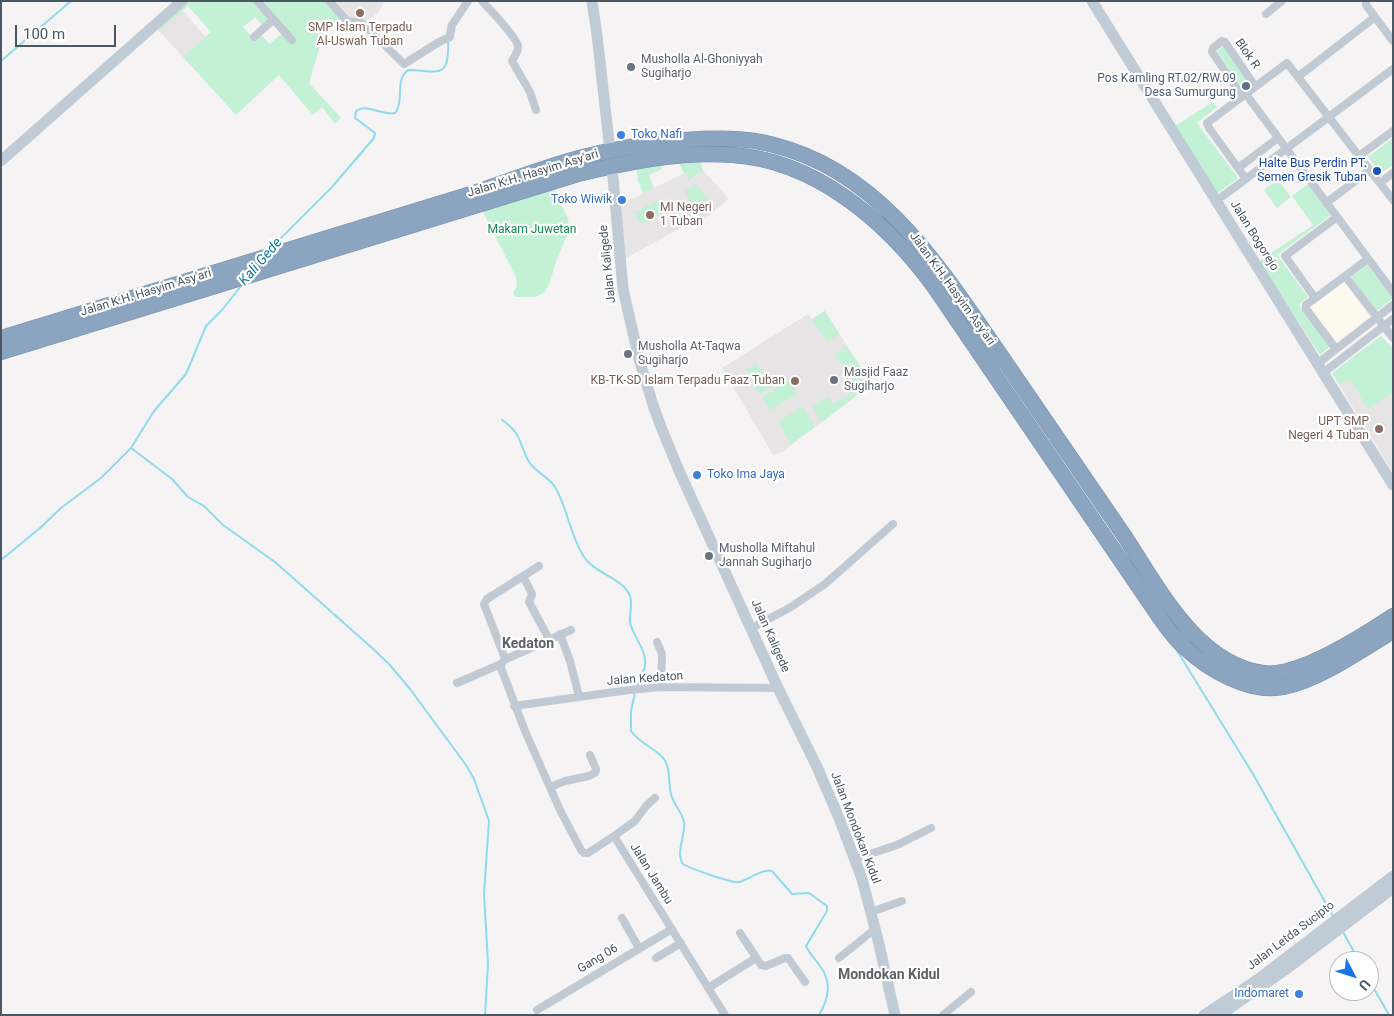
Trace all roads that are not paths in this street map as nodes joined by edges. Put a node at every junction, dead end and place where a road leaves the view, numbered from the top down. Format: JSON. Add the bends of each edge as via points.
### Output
{"nodes":[{"id":1,"x":182,"y":1,"type":"edge"},
{"id":2,"x":257,"y":1,"type":"edge"},
{"id":3,"x":329,"y":1,"type":"edge"},
{"id":4,"x":468,"y":1,"type":"edge"},
{"id":5,"x":482,"y":1,"type":"edge"},
{"id":6,"x":592,"y":1,"type":"edge"},
{"id":7,"x":1092,"y":1,"type":"edge"},
{"id":8,"x":1282,"y":1,"type":"edge"},
{"id":9,"x":1367,"y":4,"type":"edge"},
{"id":10,"x":1266,"y":14,"type":"dead end"},
{"id":11,"x":1375,"y":17,"type":"junction"},
{"id":12,"x":273,"y":20,"type":"junction"},
{"id":13,"x":254,"y":37,"type":"dead end"},
{"id":14,"x":292,"y":40,"type":"dead end"},
{"id":15,"x":1393,"y":41,"type":"edge"},
{"id":16,"x":1393,"y":69,"type":"edge"},
{"id":17,"x":1298,"y":76,"type":"junction"},
{"id":18,"x":1255,"y":86,"type":"junction"},
{"id":19,"x":1244,"y":95,"type":"junction"},
{"id":20,"x":536,"y":110,"type":"dead end"},
{"id":21,"x":1329,"y":117,"type":"junction"},
{"id":22,"x":1393,"y":131,"type":"edge"},
{"id":23,"x":1278,"y":138,"type":"junction"},
{"id":24,"x":1286,"y":148,"type":"junction"},
{"id":25,"x":610,"y":151,"type":"junction"},
{"id":26,"x":1359,"y":156,"type":"junction"},
{"id":27,"x":1,"y":161,"type":"edge"},
{"id":28,"x":612,"y":166,"type":"junction"},
{"id":29,"x":1238,"y":168,"type":"junction"},
{"id":30,"x":1370,"y":170,"type":"junction"},
{"id":31,"x":1393,"y":173,"type":"edge"},
{"id":32,"x":1246,"y":179,"type":"junction"},
{"id":33,"x":1380,"y":183,"type":"junction"},
{"id":34,"x":539,"y":185,"type":"junction"},
{"id":35,"x":1223,"y":196,"type":"dead end"},
{"id":36,"x":455,"y":199,"type":"junction"},
{"id":37,"x":1393,"y":200,"type":"edge"},
{"id":38,"x":1326,"y":202,"type":"junction"},
{"id":39,"x":1337,"y":217,"type":"junction"},
{"id":40,"x":1368,"y":258,"type":"junction"},
{"id":41,"x":943,"y":273,"type":"junction"},
{"id":42,"x":1345,"y":276,"type":"junction"},
{"id":43,"x":1393,"y":292,"type":"edge"},
{"id":44,"x":1315,"y":298,"type":"junction"},
{"id":45,"x":1393,"y":305,"type":"edge"},
{"id":46,"x":1376,"y":318,"type":"junction"},
{"id":47,"x":1393,"y":319,"type":"edge"},
{"id":48,"x":1383,"y":326,"type":"junction"},
{"id":49,"x":1,"y":338,"type":"edge"},
{"id":50,"x":1393,"y":338,"type":"edge"},
{"id":51,"x":977,"y":349,"type":"junction"},
{"id":52,"x":1336,"y":349,"type":"junction"},
{"id":53,"x":1,"y":352,"type":"edge"},
{"id":54,"x":1001,"y":357,"type":"junction"},
{"id":55,"x":1320,"y":368,"type":"junction"},
{"id":56,"x":1038,"y":439,"type":"junction"},
{"id":57,"x":1393,"y":485,"type":"edge"},
{"id":58,"x":893,"y":524,"type":"dead end"},
{"id":59,"x":539,"y":566,"type":"dead end"},
{"id":60,"x":523,"y":576,"type":"junction"},
{"id":61,"x":1393,"y":616,"type":"edge"},
{"id":62,"x":752,"y":628,"type":"junction"},
{"id":63,"x":571,"y":630,"type":"dead end"},
{"id":64,"x":1393,"y":631,"type":"edge"},
{"id":65,"x":560,"y":634,"type":"junction"},
{"id":66,"x":549,"y":639,"type":"junction"},
{"id":67,"x":657,"y":642,"type":"dead end"},
{"id":68,"x":503,"y":662,"type":"junction"},
{"id":69,"x":1226,"y":668,"type":"junction"},
{"id":70,"x":456,"y":683,"type":"dead end"},
{"id":71,"x":660,"y":687,"type":"junction"},
{"id":72,"x":778,"y":688,"type":"junction"},
{"id":73,"x":579,"y":696,"type":"junction"},
{"id":74,"x":514,"y":706,"type":"junction"},
{"id":75,"x":590,"y":755,"type":"dead end"},
{"id":76,"x":550,"y":787,"type":"junction"},
{"id":77,"x":655,"y":798,"type":"dead end"},
{"id":78,"x":931,"y":828,"type":"dead end"},
{"id":79,"x":614,"y":836,"type":"junction"},
{"id":80,"x":855,"y":859,"type":"junction"},
{"id":81,"x":1393,"y":876,"type":"edge"},
{"id":82,"x":1385,"y":891,"type":"edge"},
{"id":83,"x":902,"y":901,"type":"dead end"},
{"id":84,"x":870,"y":912,"type":"junction"},
{"id":85,"x":622,"y":918,"type":"dead end"},
{"id":86,"x":672,"y":929,"type":"junction"},
{"id":87,"x":875,"y":929,"type":"junction"},
{"id":88,"x":740,"y":933,"type":"dead end"},
{"id":89,"x":681,"y":944,"type":"junction"},
{"id":90,"x":639,"y":948,"type":"junction"},
{"id":91,"x":656,"y":958,"type":"dead end"},
{"id":92,"x":756,"y":958,"type":"junction"},
{"id":93,"x":840,"y":958,"type":"dead end"},
{"id":94,"x":1273,"y":973,"type":"junction"},
{"id":95,"x":805,"y":982,"type":"dead end"},
{"id":96,"x":708,"y":988,"type":"junction"},
{"id":97,"x":971,"y":992,"type":"dead end"},
{"id":98,"x":537,"y":1010,"type":"dead end"},
{"id":99,"x":725,"y":1015,"type":"edge"},
{"id":100,"x":895,"y":1015,"type":"edge"},
{"id":101,"x":943,"y":1015,"type":"edge"},
{"id":102,"x":1204,"y":1015,"type":"edge"},
{"id":103,"x":1220,"y":1015,"type":"edge"}],
"edges":[{"from":1,"to":27,"type":"street"},
{"from":2,"to":12,"type":"street"},
{"from":3,"to":4,"type":"street","via":[[347,21],[362,23],[404,64],[450,36],[452,25]]},
{"from":5,"to":20,"type":"street","via":[[517,44],[512,62],[530,92]]},
{"from":6,"to":25,"type":"street"},
{"from":7,"to":55,"type":"street","name":"Jalan Bogorejo"},
{"from":8,"to":10,"type":"street"},
{"from":9,"to":11,"type":"street"},
{"from":11,"to":15,"type":"street"},
{"from":11,"to":17,"type":"street"},
{"from":12,"to":13,"type":"street"},
{"from":12,"to":14,"type":"street"},
{"from":16,"to":21,"type":"street"},
{"from":17,"to":18,"type":"street","via":[[1286,63]]},
{"from":17,"to":21,"type":"street"},
{"from":18,"to":19,"type":"street"},
{"from":18,"to":19,"type":"street","name":"Blok R","via":[[1225,42],[1217,44],[1212,52]]},
{"from":19,"to":23,"type":"street"},
{"from":19,"to":29,"type":"street","via":[[1207,125]]},
{"from":21,"to":24,"type":"street"},
{"from":21,"to":26,"type":"street"},
{"from":22,"to":26,"type":"street"},
{"from":23,"to":24,"type":"street"},
{"from":23,"to":29,"type":"street"},
{"from":24,"to":32,"type":"street"},
{"from":24,"to":38,"type":"street"},
{"from":25,"to":36,"type":"highway","name":"Jalan K.H. Hasyim Asy'ari","via":[[551,166]]},
{"from":25,"to":41,"type":"highway","name":"Jalan K.H. Hasyim Asy'ari","via":[[708,139],[757,142],[791,150],[833,169],[877,201],[915,237]]},
{"from":26,"to":30,"type":"street"},
{"from":28,"to":34,"type":"highway","name":"Jalan K.H. Hasyim Asy'ari"},
{"from":28,"to":51,"type":"highway","name":"Jalan K.H. Hasyim Asy'ari","via":[[678,156],[733,155],[766,160],[827,185],[902,247]]},
{"from":28,"to":62,"type":"street","name":"Jalan Kaligede","via":[[623,288],[645,380],[661,427]]},
{"from":29,"to":32,"type":"street"},
{"from":30,"to":33,"type":"street"},
{"from":30,"to":38,"type":"street"},
{"from":31,"to":33,"type":"street"},
{"from":32,"to":35,"type":"street"},
{"from":33,"to":37,"type":"street"},
{"from":34,"to":36,"type":"highway","via":[[526,183],[453,207],[450,202]]},
{"from":34,"to":53,"type":"highway","name":"Jalan K.H. Hasyim Asy'ari"},
{"from":36,"to":49,"type":"highway","name":"Jalan K.H. Hasyim Asy'ari"},
{"from":38,"to":39,"type":"street"},
{"from":39,"to":40,"type":"street"},
{"from":39,"to":44,"type":"street","via":[[1287,253],[1285,259]]},
{"from":40,"to":42,"type":"street"},
{"from":40,"to":43,"type":"street"},
{"from":41,"to":51,"type":"highway","via":[[944,287],[986,352],[983,354]]},
{"from":41,"to":54,"type":"highway","name":"Jalan K.H. Hasyim Asy'ari"},
{"from":42,"to":44,"type":"street"},
{"from":42,"to":46,"type":"street"},
{"from":44,"to":52,"type":"street","via":[[1306,304],[1306,308]]},
{"from":45,"to":46,"type":"street"},
{"from":46,"to":48,"type":"street"},
{"from":46,"to":52,"type":"street"},
{"from":47,"to":48,"type":"street"},
{"from":48,"to":50,"type":"street"},
{"from":48,"to":55,"type":"street"},
{"from":51,"to":56,"type":"highway","name":"Jalan K.H. Hasyim Asy'ari"},
{"from":52,"to":55,"type":"street"},
{"from":54,"to":56,"type":"highway","via":[[994,354],[991,357],[1036,424]]},
{"from":54,"to":69,"type":"highway","name":"Jalan K.H. Hasyim Asy'ari","via":[[1182,621]]},
{"from":55,"to":57,"type":"street","name":"Jalan Bogorejo"},
{"from":56,"to":69,"type":"highway","name":"Jalan K.H. Hasyim Asy'ari","via":[[1171,633],[1193,655]]},
{"from":58,"to":62,"type":"street","via":[[825,584]]},
{"from":59,"to":60,"type":"street"},
{"from":60,"to":66,"type":"street","via":[[532,594],[529,602]]},
{"from":60,"to":68,"type":"street","name":"Jalan Jambu","via":[[484,602],[504,656]]},
{"from":61,"to":69,"type":"highway","name":"Jalan K.H. Hasyim Asy'ari","via":[[1323,657],[1287,672],[1274,674],[1241,667]]},
{"from":62,"to":72,"type":"street","name":"Jalan Kaligede"},
{"from":63,"to":65,"type":"street"},
{"from":64,"to":69,"type":"highway","name":"Jalan K.H. Hasyim Asy'ari","via":[[1330,668],[1289,686],[1263,687],[1240,681]]},
{"from":65,"to":66,"type":"street"},
{"from":65,"to":73,"type":"street"},
{"from":66,"to":68,"type":"street"},
{"from":67,"to":71,"type":"street","via":[[662,654]]},
{"from":68,"to":70,"type":"street"},
{"from":68,"to":74,"type":"street","name":"Jalan Jambu","via":[[506,685]]},
{"from":71,"to":72,"type":"street","name":"Jalan Kedaton"},
{"from":71,"to":73,"type":"street","name":"Jalan Kedaton"},
{"from":72,"to":80,"type":"street","name":"Jalan Mondokan Kidul","via":[[817,767]]},
{"from":73,"to":74,"type":"street","name":"Jalan Kedaton"},
{"from":74,"to":76,"type":"street","name":"Jalan Jambu"},
{"from":75,"to":76,"type":"street","via":[[595,773]]},
{"from":76,"to":79,"type":"street","name":"Jalan Jambu","via":[[583,852]]},
{"from":77,"to":79,"type":"street","via":[[635,821]]},
{"from":78,"to":80,"type":"street","via":[[897,845]]},
{"from":79,"to":86,"type":"street","name":"Jalan Jambu"},
{"from":80,"to":84,"type":"street","name":"Jalan Mondokan Kidul"},
{"from":81,"to":82,"type":"street","name":"Jalan Letda Sucipto"},
{"from":82,"to":94,"type":"street","name":"Jalan Letda Sucipto"},
{"from":83,"to":84,"type":"street"},
{"from":84,"to":87,"type":"street","name":"Jalan Mondokan Kidul"},
{"from":85,"to":90,"type":"street"},
{"from":86,"to":89,"type":"street","name":"Jalan Jambu"},
{"from":86,"to":90,"type":"street","name":"Gang 06"},
{"from":87,"to":93,"type":"street"},
{"from":87,"to":100,"type":"street","name":"Jalan Mondokan Kidul"},
{"from":88,"to":92,"type":"street"},
{"from":89,"to":91,"type":"street"},
{"from":89,"to":96,"type":"street","name":"Jalan Jambu"},
{"from":90,"to":98,"type":"street","name":"Gang 06"},
{"from":92,"to":95,"type":"street","via":[[765,967],[788,958]]},
{"from":92,"to":96,"type":"street"},
{"from":94,"to":102,"type":"street","name":"Jalan Letda Sucipto"},
{"from":94,"to":103,"type":"street","name":"Jalan Letda Sucipto"},
{"from":96,"to":99,"type":"street","name":"Jalan Jambu"},
{"from":97,"to":101,"type":"street"}]}
